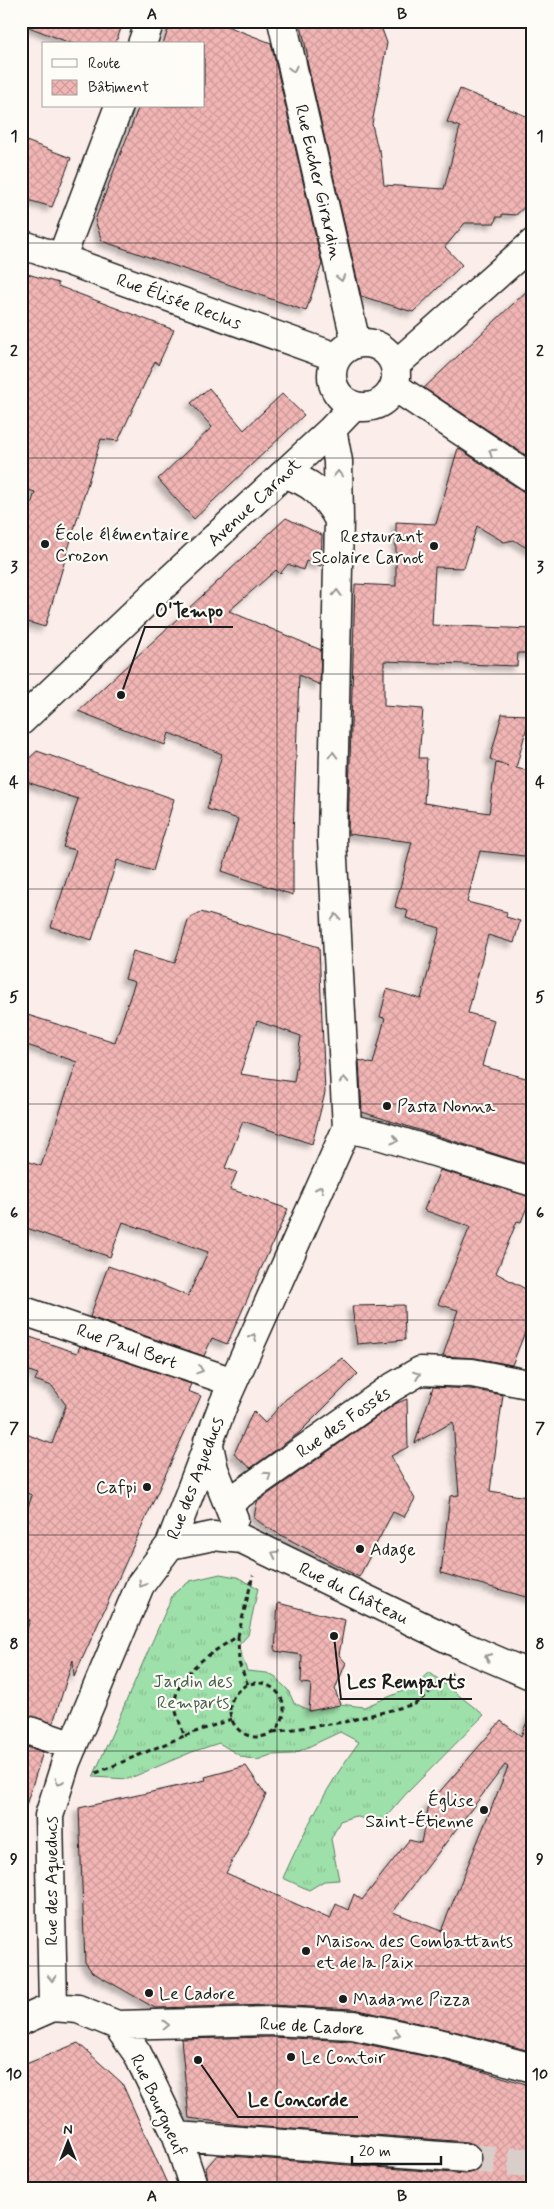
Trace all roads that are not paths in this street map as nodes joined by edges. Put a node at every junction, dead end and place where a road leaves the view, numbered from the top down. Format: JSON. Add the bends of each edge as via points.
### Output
{"nodes":[{"id":1,"x":150,"y":21,"type":"edge"},
{"id":2,"x":282,"y":21,"type":"edge"},
{"id":3,"x":143,"y":42,"type":"edge"},
{"id":4,"x":118,"y":108,"type":"edge"},
{"id":5,"x":533,"y":243,"type":"edge"},
{"id":6,"x":21,"y":244,"type":"edge"},
{"id":7,"x":61,"y":258,"type":"junction"},
{"id":8,"x":346,"y":350,"type":"junction"},
{"id":9,"x":395,"y":376,"type":"junction"},
{"id":10,"x":354,"y":406,"type":"junction"},
{"id":11,"x":332,"y":429,"type":"junction"},
{"id":12,"x":284,"y":474,"type":"junction"},
{"id":13,"x":533,"y":480,"type":"edge"},
{"id":14,"x":338,"y":520,"type":"junction"},
{"id":15,"x":21,"y":721,"type":"edge"},
{"id":16,"x":347,"y":1128,"type":"junction"},
{"id":17,"x":533,"y":1182,"type":"edge"},
{"id":18,"x":21,"y":1310,"type":"edge"},
{"id":19,"x":233,"y":1382,"type":"junction"},
{"id":20,"x":533,"y":1385,"type":"edge"},
{"id":21,"x":208,"y":1441,"type":"junction"},
{"id":22,"x":228,"y":1503,"type":"junction"},
{"id":23,"x":252,"y":1543,"type":"junction"},
{"id":24,"x":170,"y":1545,"type":"junction"},
{"id":25,"x":533,"y":1676,"type":"edge"},
{"id":26,"x":21,"y":1728,"type":"edge"},
{"id":27,"x":73,"y":1746,"type":"junction"},
{"id":28,"x":53,"y":2007,"type":"junction"},
{"id":29,"x":21,"y":2021,"type":"edge"},
{"id":30,"x":117,"y":2025,"type":"junction"},
{"id":31,"x":533,"y":2068,"type":"edge"},
{"id":32,"x":177,"y":2136,"type":"junction"},
{"id":33,"x":467,"y":2158,"type":"tunnel mouth"},
{"id":34,"x":194,"y":2188,"type":"edge"}],
"edges":[{"from":1,"to":3,"type":"street"},
{"from":2,"to":8,"type":"street","name":"Rue Eucher Girardin","one_way":true},
{"from":4,"to":7,"type":"street"},
{"from":5,"to":9,"type":"street"},
{"from":6,"to":7,"type":"street","name":"Rue Élisée Reclus"},
{"from":7,"to":8,"type":"street","name":"Rue Élisée Reclus"},
{"from":8,"to":9,"type":"street","via":[[376,344],[391,356]]},
{"from":8,"to":10,"type":"street","via":[[331,376],[338,395]]},
{"from":9,"to":10,"type":"street","via":[[382,402],[374,406]]},
{"from":13,"to":9,"type":"street","one_way":true},
{"from":10,"to":11,"type":"street","name":"Avenue Carnot"},
{"from":11,"to":12,"type":"street","name":"Avenue Carnot"},
{"from":14,"to":11,"type":"street","one_way":true,"via":[[338,461]]},
{"from":12,"to":14,"type":"street","via":[[321,493]]},
{"from":12,"to":15,"type":"street","name":"Avenue Carnot"},
{"from":16,"to":14,"type":"street","one_way":true,"via":[[332,840]]},
{"from":16,"to":17,"type":"street","one_way":true},
{"from":19,"to":16,"type":"street","name":"Rue des Aqueducs","one_way":true},
{"from":18,"to":19,"type":"street","name":"Rue Paul Bert","one_way":true},
{"from":19,"to":21,"type":"street","name":"Rue des Aqueducs"},
{"from":22,"to":20,"type":"street","name":"Rue des Fossés","one_way":true,"via":[[420,1371],[472,1373]]},
{"from":21,"to":22,"type":"street","via":[[214,1469]]},
{"from":21,"to":24,"type":"street","name":"Rue des Aqueducs"},
{"from":22,"to":23,"type":"street"},
{"from":23,"to":24,"type":"street","name":"Rue du Château","via":[[213,1536]]},
{"from":25,"to":23,"type":"street","name":"Rue du Château","one_way":true,"via":[[465,1647]]},
{"from":24,"to":27,"type":"street","name":"Rue des Aqueducs","one_way":true,"via":[[140,1585]]},
{"from":26,"to":27,"type":"street"},
{"from":27,"to":28,"type":"street","name":"Rue des Aqueducs","one_way":true,"via":[[49,1816]]},
{"from":28,"to":29,"type":"street"},
{"from":28,"to":30,"type":"street","via":[[78,2009]]},
{"from":30,"to":31,"type":"street","name":"Rue de Cadore","one_way":true,"via":[[271,2022],[353,2025]]},
{"from":30,"to":32,"type":"street","name":"Rue Bourgneuf","via":[[137,2053]]},
{"from":32,"to":33,"type":"street"},
{"from":32,"to":34,"type":"street","name":"Rue Bourgneuf"}]}
